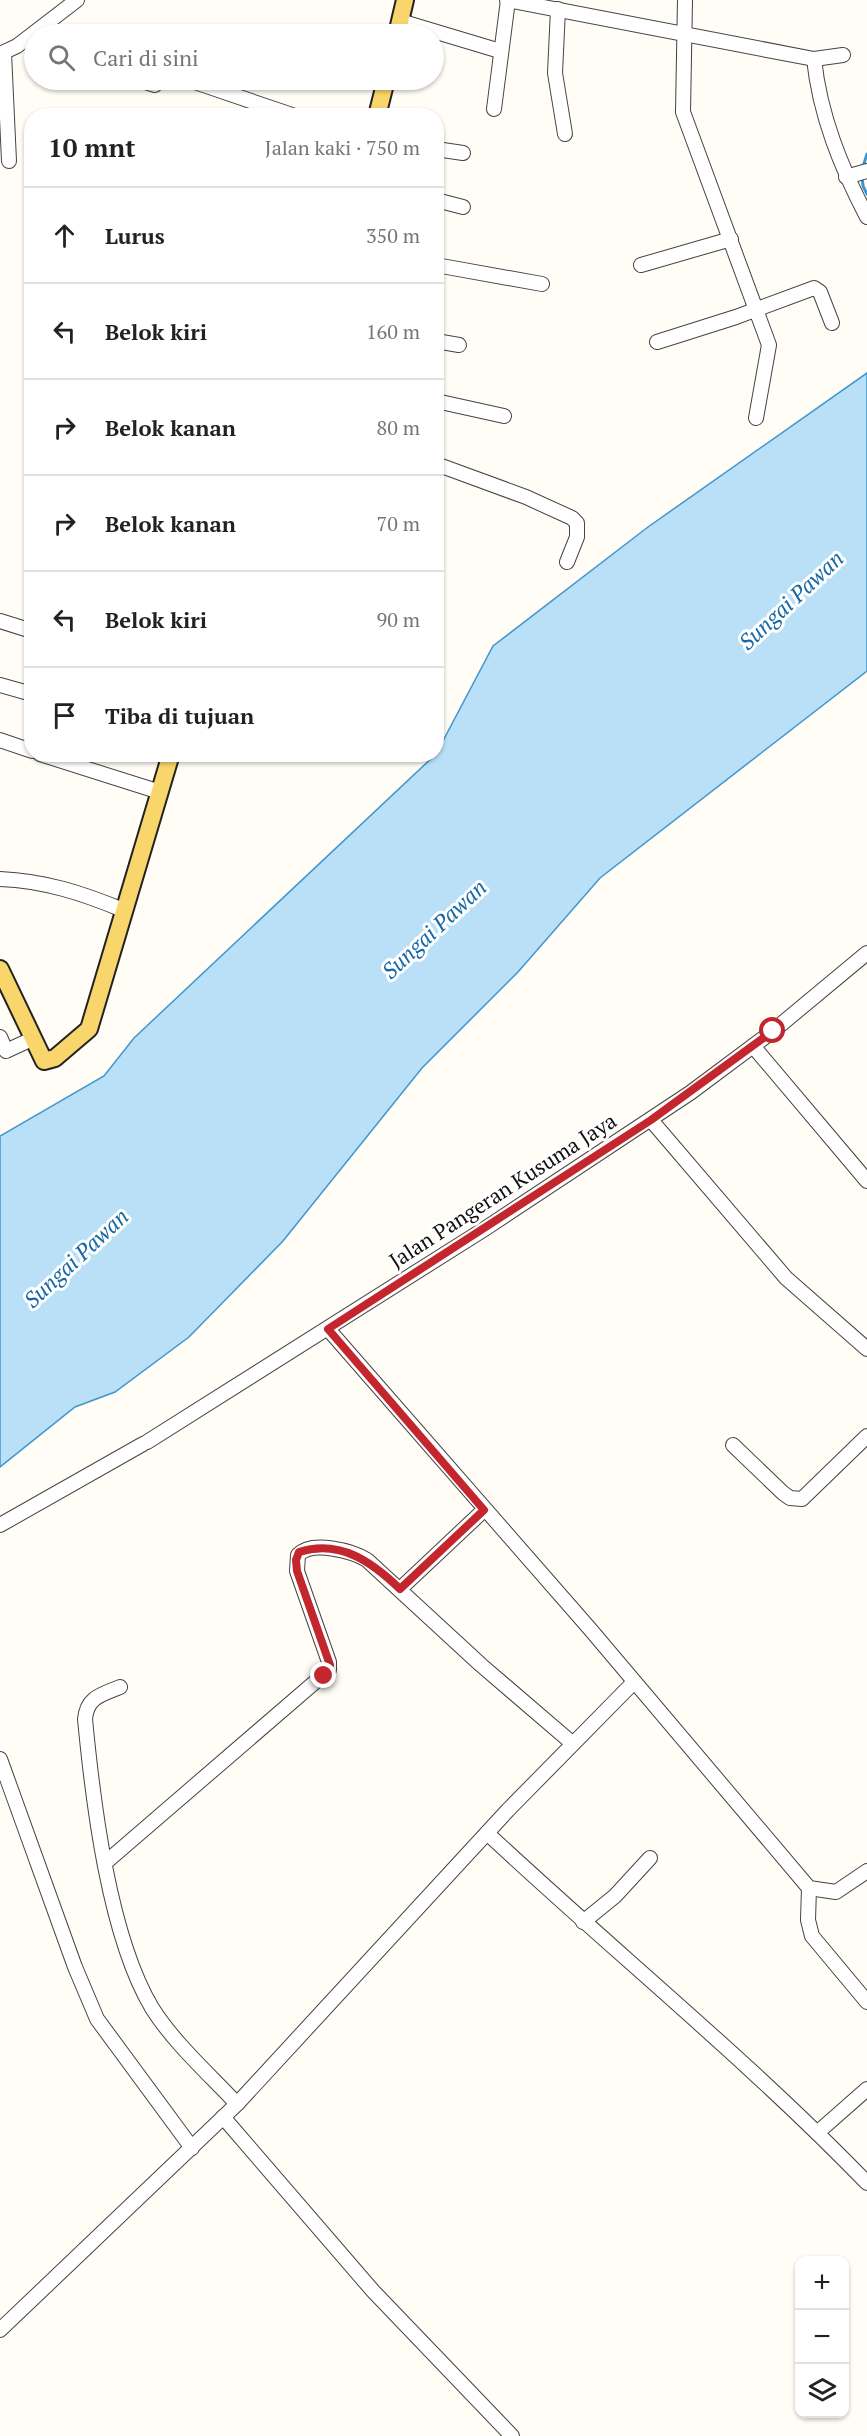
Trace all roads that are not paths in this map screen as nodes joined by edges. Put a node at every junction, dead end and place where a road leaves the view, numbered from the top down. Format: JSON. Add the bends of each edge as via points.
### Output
{"nodes":[{"id":1,"x":77,"y":0,"type":"edge"},
{"id":2,"x":405,"y":0,"type":"edge"},
{"id":3,"x":508,"y":0,"type":"edge"},
{"id":4,"x":685,"y":0,"type":"edge"},
{"id":5,"x":558,"y":9,"type":"junction"},
{"id":6,"x":48,"y":24,"type":"edge"},
{"id":7,"x":399,"y":24,"type":"edge"},
{"id":8,"x":683,"y":36,"type":"junction"},
{"id":9,"x":444,"y":38,"type":"edge"},
{"id":10,"x":24,"y":40,"type":"edge"},
{"id":11,"x":500,"y":51,"type":"junction"},
{"id":12,"x":2,"y":53,"type":"edge"},
{"id":13,"x":843,"y":55,"type":"dead end"},
{"id":14,"x":814,"y":59,"type":"junction"},
{"id":15,"x":218,"y":90,"type":"edge"},
{"id":16,"x":384,"y":90,"type":"edge"},
{"id":17,"x":271,"y":108,"type":"edge"},
{"id":18,"x":379,"y":108,"type":"edge"},
{"id":19,"x":494,"y":109,"type":"dead end"},
{"id":20,"x":565,"y":134,"type":"dead end"},
{"id":21,"x":444,"y":150,"type":"edge"},
{"id":22,"x":463,"y":153,"type":"dead end"},
{"id":23,"x":9,"y":161,"type":"dead end"},
{"id":24,"x":867,"y":171,"type":"edge"},
{"id":25,"x":846,"y":177,"type":"junction"},
{"id":26,"x":444,"y":202,"type":"edge"},
{"id":27,"x":463,"y":207,"type":"dead end"},
{"id":28,"x":867,"y":218,"type":"edge"},
{"id":29,"x":731,"y":239,"type":"junction"},
{"id":30,"x":641,"y":265,"type":"dead end"},
{"id":31,"x":444,"y":266,"type":"edge"},
{"id":32,"x":542,"y":284,"type":"dead end"},
{"id":33,"x":757,"y":309,"type":"junction"},
{"id":34,"x":832,"y":323,"type":"dead end"},
{"id":35,"x":444,"y":342,"type":"edge"},
{"id":36,"x":657,"y":342,"type":"dead end"},
{"id":37,"x":459,"y":345,"type":"dead end"},
{"id":38,"x":444,"y":403,"type":"edge"},
{"id":39,"x":504,"y":416,"type":"dead end"},
{"id":40,"x":756,"y":418,"type":"dead end"},
{"id":41,"x":444,"y":467,"type":"edge"},
{"id":42,"x":567,"y":562,"type":"dead end"},
{"id":43,"x":0,"y":621,"type":"edge"},
{"id":44,"x":24,"y":628,"type":"edge"},
{"id":45,"x":0,"y":685,"type":"edge"},
{"id":46,"x":24,"y":692,"type":"edge"},
{"id":47,"x":0,"y":740,"type":"edge"},
{"id":48,"x":24,"y":749,"type":"edge"},
{"id":49,"x":65,"y":762,"type":"edge"},
{"id":50,"x":169,"y":762,"type":"edge"},
{"id":51,"x":160,"y":792,"type":"junction"},
{"id":52,"x":0,"y":879,"type":"edge"},
{"id":53,"x":123,"y":910,"type":"junction"},
{"id":54,"x":867,"y":953,"type":"edge"},
{"id":55,"x":0,"y":969,"type":"edge"},
{"id":56,"x":0,"y":1037,"type":"edge"},
{"id":57,"x":32,"y":1040,"type":"junction"},
{"id":58,"x":753,"y":1046,"type":"junction"},
{"id":59,"x":651,"y":1120,"type":"junction"},
{"id":60,"x":867,"y":1181,"type":"edge"},
{"id":61,"x":328,"y":1329,"type":"junction"},
{"id":62,"x":867,"y":1348,"type":"edge"},
{"id":63,"x":867,"y":1436,"type":"edge"},
{"id":64,"x":733,"y":1445,"type":"dead end"},
{"id":65,"x":484,"y":1510,"type":"junction"},
{"id":66,"x":0,"y":1525,"type":"edge"},
{"id":67,"x":400,"y":1589,"type":"junction"},
{"id":68,"x":634,"y":1682,"type":"junction"},
{"id":69,"x":120,"y":1687,"type":"dead end"},
{"id":70,"x":572,"y":1743,"type":"junction"},
{"id":71,"x":0,"y":1759,"type":"edge"},
{"id":72,"x":487,"y":1833,"type":"junction"},
{"id":73,"x":650,"y":1858,"type":"dead end"},
{"id":74,"x":105,"y":1863,"type":"junction"},
{"id":75,"x":867,"y":1871,"type":"edge"},
{"id":76,"x":809,"y":1888,"type":"junction"},
{"id":77,"x":583,"y":1922,"type":"junction"},
{"id":78,"x":867,"y":2002,"type":"edge"},
{"id":79,"x":867,"y":2089,"type":"edge"},
{"id":80,"x":237,"y":2104,"type":"junction"},
{"id":81,"x":224,"y":2117,"type":"junction"},
{"id":82,"x":817,"y":2133,"type":"junction"},
{"id":83,"x":192,"y":2148,"type":"junction"},
{"id":84,"x":867,"y":2183,"type":"edge"},
{"id":85,"x":0,"y":2330,"type":"edge"},
{"id":86,"x":512,"y":2436,"type":"edge"}],
"edges":[{"from":1,"to":6,"type":"street"},
{"from":2,"to":7,"type":"main road"},
{"from":3,"to":5,"type":"street"},
{"from":3,"to":11,"type":"street"},
{"from":4,"to":8,"type":"street"},
{"from":5,"to":8,"type":"street"},
{"from":5,"to":20,"type":"street","via":[[555,73]]},
{"from":8,"to":14,"type":"street"},
{"from":8,"to":29,"type":"street","via":[[683,112]]},
{"from":9,"to":11,"type":"street"},
{"from":10,"to":12,"type":"street"},
{"from":11,"to":19,"type":"street"},
{"from":12,"to":23,"type":"street"},
{"from":13,"to":14,"type":"street"},
{"from":14,"to":25,"type":"street","via":[[818,93]]},
{"from":15,"to":17,"type":"street"},
{"from":16,"to":18,"type":"main road"},
{"from":21,"to":22,"type":"street"},
{"from":24,"to":25,"type":"street"},
{"from":25,"to":28,"type":"street"},
{"from":26,"to":27,"type":"street"},
{"from":29,"to":30,"type":"street"},
{"from":29,"to":33,"type":"street"},
{"from":31,"to":32,"type":"street"},
{"from":33,"to":34,"type":"street","via":[[815,288]]},
{"from":33,"to":36,"type":"street"},
{"from":33,"to":40,"type":"street","via":[[769,352]]},
{"from":35,"to":37,"type":"street"},
{"from":38,"to":39,"type":"street"},
{"from":41,"to":42,"type":"street","via":[[572,518],[578,530]]},
{"from":43,"to":44,"type":"street"},
{"from":45,"to":46,"type":"street"},
{"from":47,"to":48,"type":"street"},
{"from":49,"to":51,"type":"street"},
{"from":50,"to":51,"type":"main road"},
{"from":51,"to":53,"type":"main road"},
{"from":52,"to":53,"type":"street","via":[[67,888]]},
{"from":53,"to":57,"type":"main road","via":[[89,1029],[49,1061],[42,1059]]},
{"from":54,"to":58,"type":"street","name":"Jalan Pangeran Kusuma Jaya"},
{"from":55,"to":57,"type":"main road"},
{"from":56,"to":57,"type":"street","via":[[12,1049]]},
{"from":58,"to":59,"type":"street","name":"Jalan Pangeran Kusuma Jaya"},
{"from":58,"to":60,"type":"street"},
{"from":59,"to":61,"type":"street","name":"Jalan Pangeran Kusuma Jaya"},
{"from":59,"to":62,"type":"street","via":[[786,1278]]},
{"from":61,"to":65,"type":"street"},
{"from":61,"to":66,"type":"street","name":"Jalan Pangeran Kusuma Jaya","via":[[145,1443]]},
{"from":63,"to":64,"type":"street","via":[[802,1499],[783,1493]]},
{"from":65,"to":67,"type":"street"},
{"from":65,"to":68,"type":"street"},
{"from":67,"to":70,"type":"street"},
{"from":67,"to":74,"type":"street","via":[[351,1553],[299,1552],[297,1571],[329,1662],[328,1671]]},
{"from":68,"to":70,"type":"street"},
{"from":68,"to":76,"type":"street"},
{"from":69,"to":74,"type":"street","via":[[89,1702],[85,1719]]},
{"from":70,"to":72,"type":"street"},
{"from":71,"to":83,"type":"street","via":[[97,2019]]},
{"from":72,"to":77,"type":"street"},
{"from":72,"to":80,"type":"street"},
{"from":73,"to":77,"type":"street","via":[[615,1896]]},
{"from":74,"to":80,"type":"street","via":[[130,1956],[151,2006]]},
{"from":75,"to":76,"type":"street","via":[[836,1892]]},
{"from":76,"to":78,"type":"street","via":[[812,1936]]},
{"from":77,"to":82,"type":"street"},
{"from":79,"to":82,"type":"street"},
{"from":80,"to":81,"type":"street"},
{"from":81,"to":83,"type":"street"},
{"from":81,"to":86,"type":"street","via":[[373,2291]]},
{"from":82,"to":84,"type":"street"},
{"from":83,"to":85,"type":"street"}]}
